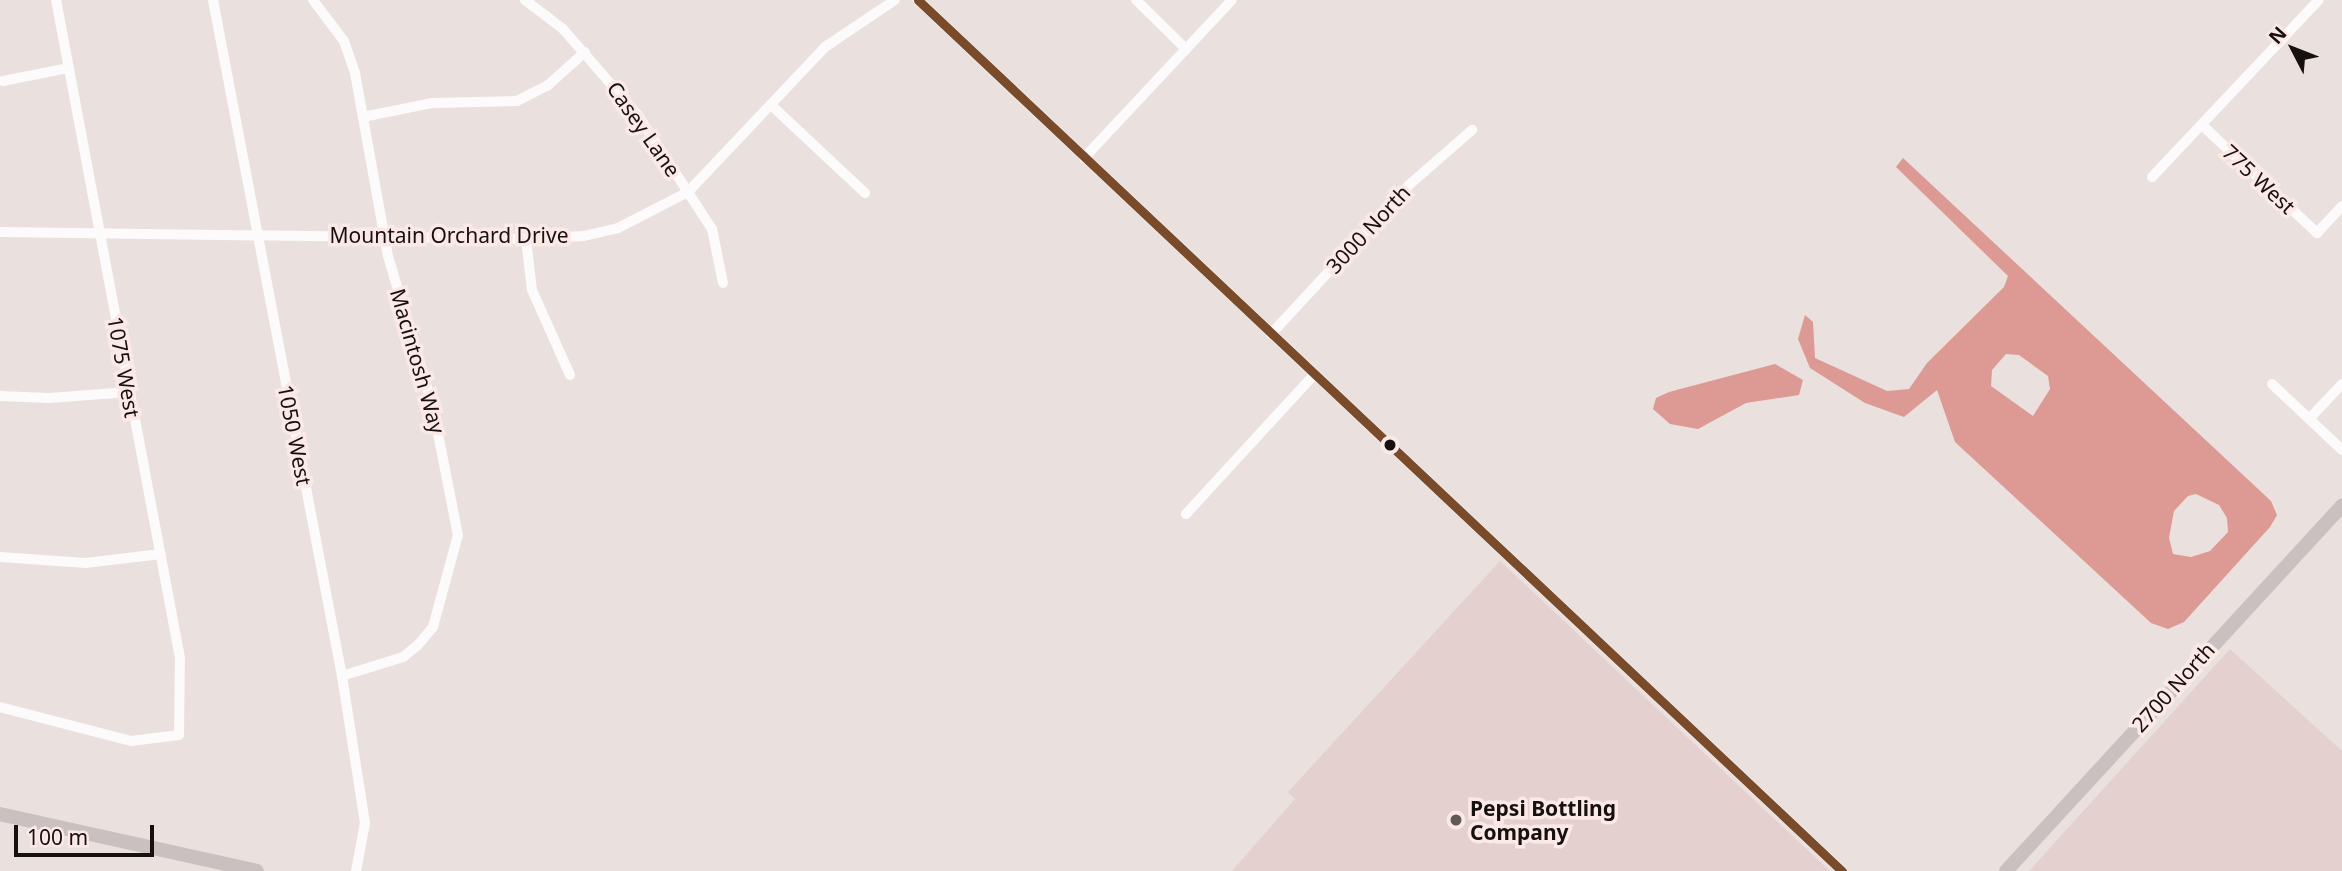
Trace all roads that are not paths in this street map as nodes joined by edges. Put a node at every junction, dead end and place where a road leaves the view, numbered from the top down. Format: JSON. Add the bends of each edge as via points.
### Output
{"nodes":[{"id":1,"x":56,"y":0,"type":"edge"},
{"id":2,"x":212,"y":0,"type":"edge"},
{"id":3,"x":313,"y":0,"type":"edge"},
{"id":4,"x":525,"y":0,"type":"edge"},
{"id":5,"x":895,"y":0,"type":"edge"},
{"id":6,"x":918,"y":0,"type":"edge"},
{"id":7,"x":1136,"y":0,"type":"edge"},
{"id":8,"x":1232,"y":0,"type":"edge"},
{"id":9,"x":2319,"y":0,"type":"edge"},
{"id":10,"x":1186,"y":48,"type":"junction"},
{"id":11,"x":585,"y":52,"type":"junction"},
{"id":12,"x":68,"y":68,"type":"junction"},
{"id":13,"x":3,"y":81,"type":"dead end"},
{"id":14,"x":771,"y":105,"type":"junction"},
{"id":15,"x":363,"y":117,"type":"junction"},
{"id":16,"x":2202,"y":125,"type":"junction"},
{"id":17,"x":1472,"y":130,"type":"dead end"},
{"id":18,"x":1084,"y":158,"type":"junction"},
{"id":19,"x":2152,"y":177,"type":"dead end"},
{"id":20,"x":688,"y":192,"type":"junction"},
{"id":21,"x":865,"y":193,"type":"dead end"},
{"id":22,"x":2342,"y":206,"type":"edge"},
{"id":23,"x":0,"y":232,"type":"edge"},
{"id":24,"x":100,"y":234,"type":"junction"},
{"id":25,"x":255,"y":235,"type":"junction"},
{"id":26,"x":384,"y":235,"type":"junction"},
{"id":27,"x":526,"y":239,"type":"junction"},
{"id":28,"x":723,"y":283,"type":"dead end"},
{"id":29,"x":1270,"y":334,"type":"junction"},
{"id":30,"x":570,"y":375,"type":"dead end"},
{"id":31,"x":1314,"y":375,"type":"junction"},
{"id":32,"x":2272,"y":384,"type":"dead end"},
{"id":33,"x":2342,"y":384,"type":"edge"},
{"id":34,"x":129,"y":392,"type":"junction"},
{"id":35,"x":0,"y":396,"type":"edge"},
{"id":36,"x":2309,"y":419,"type":"junction"},
{"id":37,"x":2342,"y":450,"type":"edge"},
{"id":38,"x":2342,"y":505,"type":"edge"},
{"id":39,"x":1186,"y":514,"type":"dead end"},
{"id":40,"x":160,"y":554,"type":"junction"},
{"id":41,"x":0,"y":557,"type":"edge"},
{"id":42,"x":342,"y":676,"type":"junction"},
{"id":43,"x":0,"y":708,"type":"edge"},
{"id":44,"x":0,"y":814,"type":"edge"},
{"id":45,"x":257,"y":871,"type":"edge"},
{"id":46,"x":356,"y":871,"type":"edge"},
{"id":47,"x":1842,"y":871,"type":"edge"},
{"id":48,"x":2006,"y":871,"type":"edge"}],
"edges":[{"from":1,"to":12,"type":"street","name":"1075 West"},
{"from":2,"to":25,"type":"street","name":"1050 West"},
{"from":3,"to":15,"type":"street","name":"Macintosh Way","via":[[344,41]]},
{"from":4,"to":11,"type":"street","name":"Casey Lane"},
{"from":5,"to":14,"type":"street","name":"Mountain Orchard Drive","via":[[837,37]]},
{"from":6,"to":18,"type":"street"},
{"from":7,"to":10,"type":"street"},
{"from":8,"to":10,"type":"street"},
{"from":9,"to":16,"type":"street"},
{"from":10,"to":18,"type":"street"},
{"from":11,"to":15,"type":"street","via":[[547,86],[517,101],[432,103]]},
{"from":11,"to":20,"type":"street","name":"Casey Lane","via":[[637,114]]},
{"from":12,"to":13,"type":"street"},
{"from":12,"to":24,"type":"street","name":"1075 West"},
{"from":14,"to":20,"type":"street","name":"Mountain Orchard Drive"},
{"from":14,"to":21,"type":"street"},
{"from":15,"to":26,"type":"street","name":"Macintosh Way"},
{"from":16,"to":19,"type":"street"},
{"from":16,"to":22,"type":"street","name":"775 West","via":[[2317,233]]},
{"from":17,"to":29,"type":"street","name":"3000 North","via":[[1409,185]]},
{"from":18,"to":29,"type":"street"},
{"from":20,"to":27,"type":"street","name":"Mountain Orchard Drive","via":[[618,228],[584,236]]},
{"from":20,"to":28,"type":"street","name":"Casey Lane","via":[[717,242]]},
{"from":23,"to":24,"type":"street","name":"Mountain Orchard Drive"},
{"from":24,"to":25,"type":"street","name":"Mountain Orchard Drive"},
{"from":24,"to":34,"type":"street","name":"1075 West"},
{"from":25,"to":26,"type":"street","name":"Mountain Orchard Drive"},
{"from":25,"to":42,"type":"street","name":"1050 West"},
{"from":26,"to":27,"type":"street","name":"Mountain Orchard Drive"},
{"from":26,"to":42,"type":"street","name":"Macintosh Way","via":[[433,408],[458,535],[433,627],[403,657]]},
{"from":27,"to":30,"type":"street","via":[[531,290]]},
{"from":29,"to":31,"type":"street"},
{"from":31,"to":39,"type":"street"},
{"from":31,"to":47,"type":"street"},
{"from":32,"to":36,"type":"street"},
{"from":33,"to":36,"type":"street"},
{"from":34,"to":35,"type":"street","via":[[49,398]]},
{"from":34,"to":40,"type":"street","name":"1075 West"},
{"from":36,"to":37,"type":"street"},
{"from":38,"to":48,"type":"main road","name":"2700 North"},
{"from":40,"to":41,"type":"street","via":[[86,563]]},
{"from":40,"to":43,"type":"street","name":"1075 West","via":[[180,658],[179,735],[131,741]]},
{"from":42,"to":46,"type":"street","name":"1050 West","via":[[365,823]]},
{"from":44,"to":45,"type":"main road"}]}
